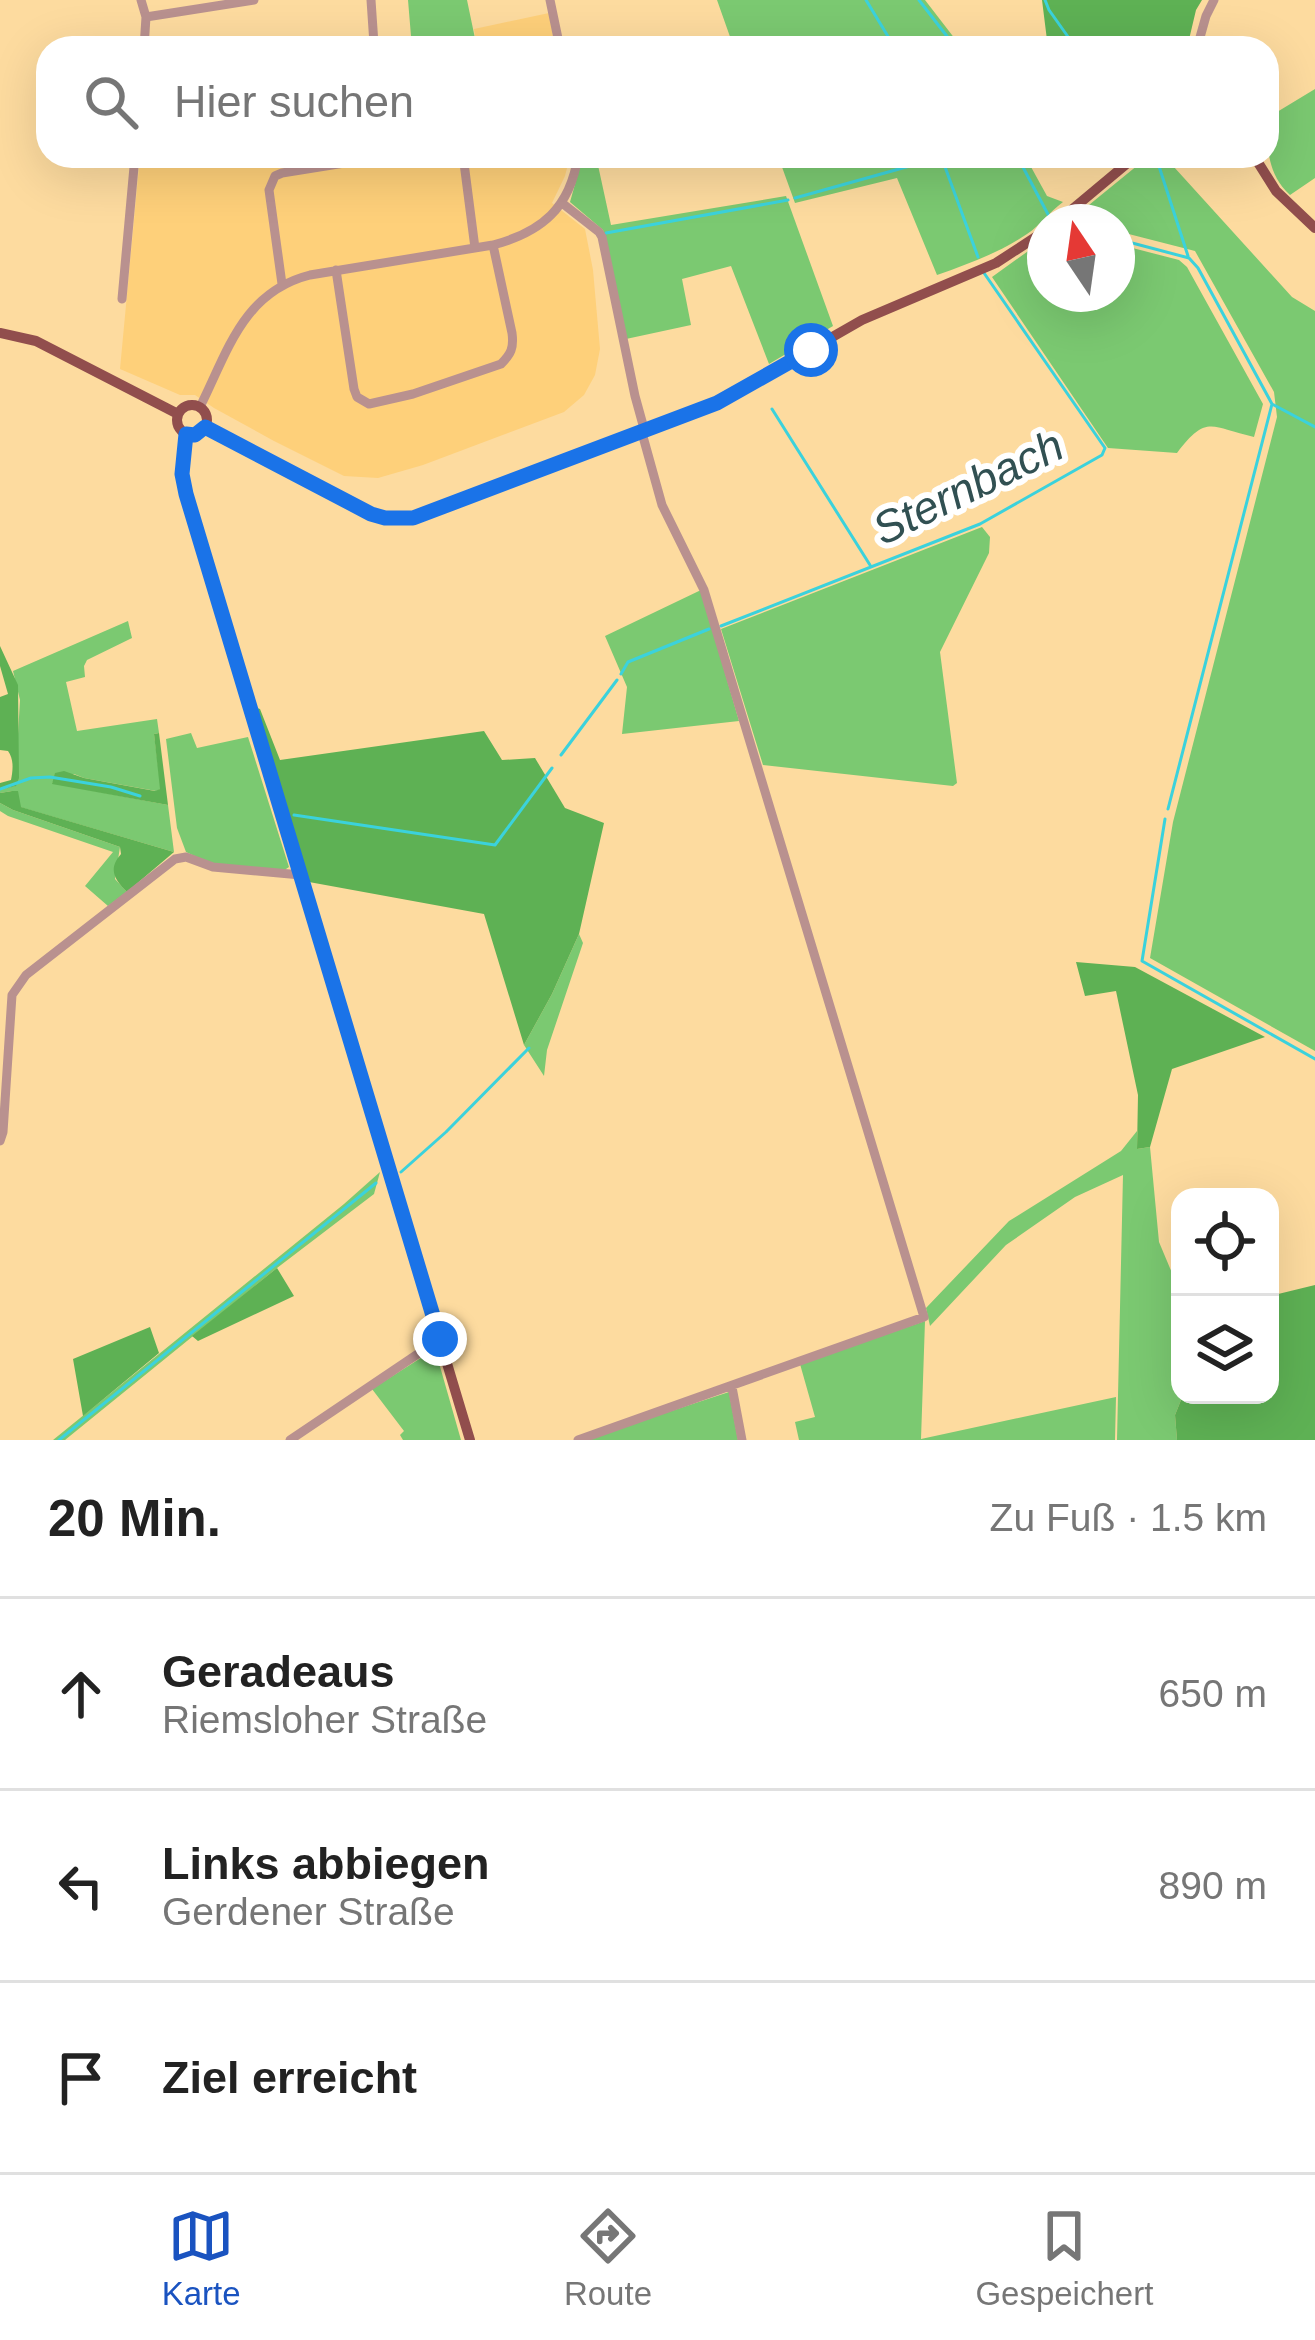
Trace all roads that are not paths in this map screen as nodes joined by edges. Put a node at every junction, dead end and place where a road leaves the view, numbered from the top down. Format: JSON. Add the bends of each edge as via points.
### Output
{"nodes":[{"id":1,"x":141,"y":0,"type":"edge"},
{"id":2,"x":254,"y":0,"type":"edge"},
{"id":3,"x":371,"y":0,"type":"edge"},
{"id":4,"x":550,"y":0,"type":"edge"},
{"id":5,"x":1214,"y":0,"type":"edge"},
{"id":6,"x":146,"y":17,"type":"junction"},
{"id":7,"x":145,"y":36,"type":"edge"},
{"id":8,"x":373,"y":36,"type":"edge"},
{"id":9,"x":558,"y":36,"type":"edge"},
{"id":10,"x":1200,"y":36,"type":"edge"},
{"id":11,"x":134,"y":168,"type":"edge"},
{"id":12,"x":308,"y":168,"type":"edge"},
{"id":13,"x":465,"y":168,"type":"edge"},
{"id":14,"x":575,"y":168,"type":"edge"},
{"id":15,"x":1122,"y":168,"type":"edge"},
{"id":16,"x":1262,"y":168,"type":"edge"},
{"id":17,"x":562,"y":203,"type":"junction"},
{"id":18,"x":1079,"y":204,"type":"edge"},
{"id":19,"x":1315,"y":228,"type":"edge"},
{"id":20,"x":1027,"y":243,"type":"edge"},
{"id":21,"x":493,"y":245,"type":"junction"},
{"id":22,"x":476,"y":248,"type":"junction"},
{"id":23,"x":336,"y":270,"type":"junction"},
{"id":24,"x":283,"y":284,"type":"junction"},
{"id":25,"x":122,"y":299,"type":"dead end"},
{"id":26,"x":0,"y":333,"type":"edge"},
{"id":27,"x":200,"y":407,"type":"junction"},
{"id":28,"x":178,"y":414,"type":"junction"},
{"id":29,"x":205,"y":427,"type":"junction"},
{"id":30,"x":642,"y":433,"type":"junction"},
{"id":31,"x":186,"y":434,"type":"junction"},
{"id":32,"x":301,"y":875,"type":"junction"},
{"id":33,"x":0,"y":1141,"type":"edge"},
{"id":34,"x":440,"y":1339,"type":"junction"},
{"id":35,"x":732,"y":1387,"type":"junction"},
{"id":36,"x":290,"y":1440,"type":"edge"},
{"id":37,"x":470,"y":1440,"type":"edge"},
{"id":38,"x":578,"y":1440,"type":"edge"},
{"id":39,"x":742,"y":1440,"type":"edge"}],
"edges":[{"from":1,"to":6,"type":"street"},
{"from":2,"to":6,"type":"street"},
{"from":3,"to":8,"type":"street"},
{"from":4,"to":9,"type":"street"},
{"from":5,"to":10,"type":"street"},
{"from":6,"to":7,"type":"street"},
{"from":11,"to":25,"type":"street"},
{"from":12,"to":24,"type":"street","via":[[274,176],[268,190]]},
{"from":13,"to":22,"type":"street"},
{"from":14,"to":17,"type":"street"},
{"from":15,"to":18,"type":"main road"},
{"from":16,"to":19,"type":"main road"},
{"from":17,"to":21,"type":"street","via":[[531,232]]},
{"from":17,"to":30,"type":"street","via":[[602,237]]},
{"from":20,"to":30,"type":"main road","via":[[862,320],[739,392]]},
{"from":21,"to":22,"type":"street"},
{"from":21,"to":23,"type":"street","via":[[514,347],[509,356],[369,404],[354,389]]},
{"from":22,"to":23,"type":"street"},
{"from":23,"to":24,"type":"street"},
{"from":24,"to":27,"type":"street","via":[[247,315]]},
{"from":26,"to":28,"type":"main road","via":[[36,341]]},
{"from":27,"to":28,"type":"main road"},
{"from":27,"to":29,"type":"main road"},
{"from":28,"to":31,"type":"main road"},
{"from":29,"to":30,"type":"main road","via":[[371,514],[397,519]]},
{"from":29,"to":31,"type":"main road"},
{"from":30,"to":35,"type":"street","via":[[662,505],[704,590],[924,1317]]},
{"from":31,"to":32,"type":"main road","via":[[186,494]]},
{"from":32,"to":33,"type":"street","via":[[175,859],[26,975],[12,995]]},
{"from":32,"to":34,"type":"main road"},
{"from":34,"to":36,"type":"street"},
{"from":34,"to":37,"type":"main road"},
{"from":35,"to":38,"type":"street"},
{"from":35,"to":39,"type":"street"}]}
